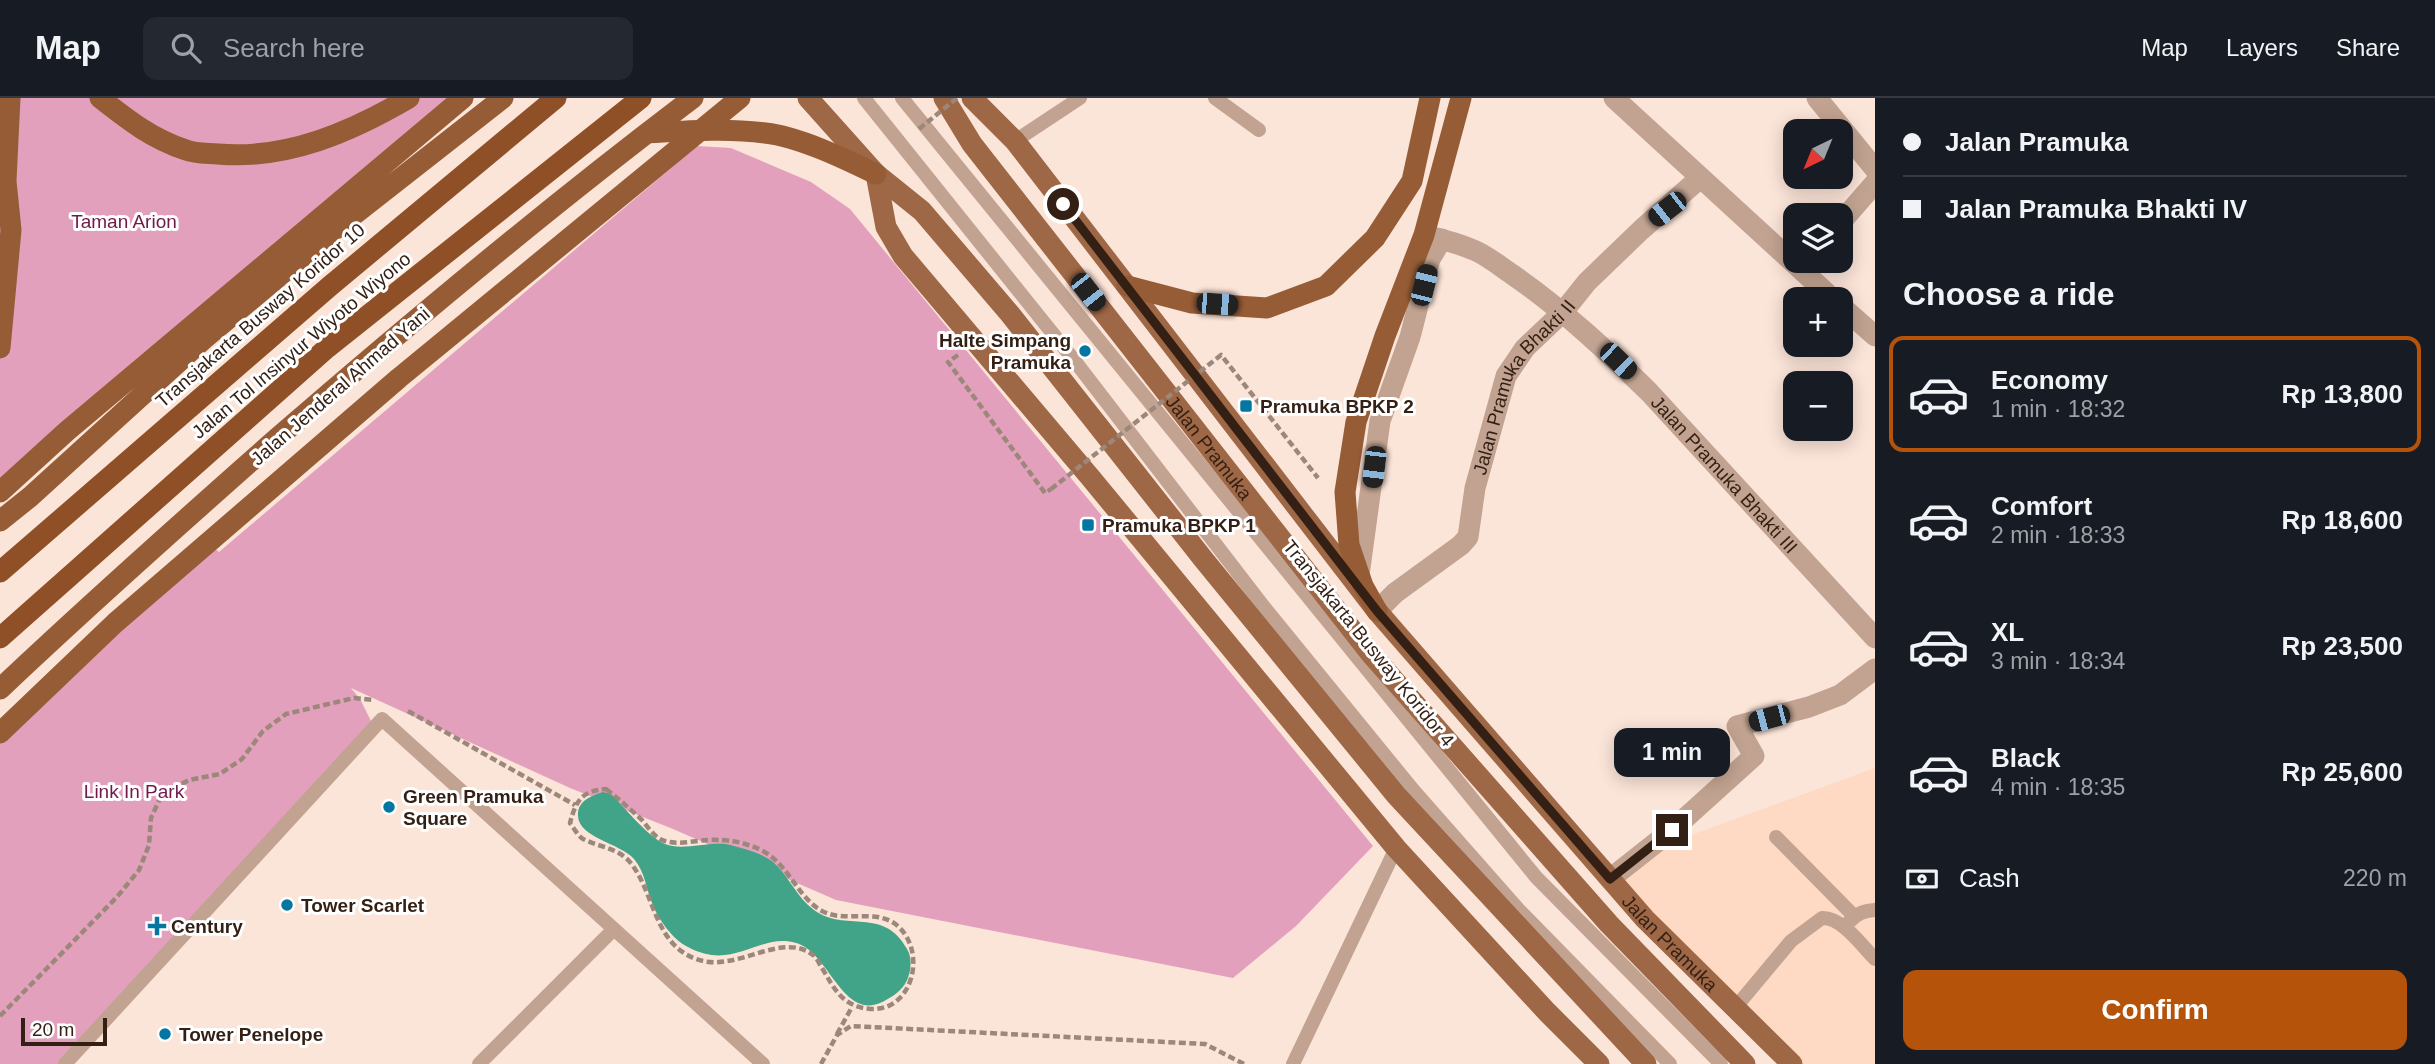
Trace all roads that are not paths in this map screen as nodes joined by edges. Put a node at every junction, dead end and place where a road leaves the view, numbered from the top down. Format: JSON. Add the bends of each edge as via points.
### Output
{"nodes":[{"id":1,"x":10,"y":98,"type":"edge"},
{"id":2,"x":100,"y":98,"type":"edge"},
{"id":3,"x":409,"y":98,"type":"edge"},
{"id":4,"x":463,"y":98,"type":"edge"},
{"id":5,"x":503,"y":98,"type":"edge"},
{"id":6,"x":550,"y":98,"type":"edge"},
{"id":7,"x":556,"y":98,"type":"edge"},
{"id":8,"x":629,"y":98,"type":"edge"},
{"id":9,"x":641,"y":98,"type":"edge"},
{"id":10,"x":693,"y":98,"type":"edge"},
{"id":11,"x":740,"y":98,"type":"edge"},
{"id":12,"x":808,"y":98,"type":"edge"},
{"id":13,"x":864,"y":98,"type":"edge"},
{"id":14,"x":902,"y":98,"type":"edge"},
{"id":15,"x":943,"y":98,"type":"edge"},
{"id":16,"x":972,"y":98,"type":"edge"},
{"id":17,"x":1080,"y":98,"type":"edge"},
{"id":18,"x":1215,"y":98,"type":"edge"},
{"id":19,"x":1430,"y":98,"type":"edge"},
{"id":20,"x":1461,"y":98,"type":"edge"},
{"id":21,"x":1614,"y":98,"type":"edge"},
{"id":22,"x":1817,"y":98,"type":"edge"},
{"id":23,"x":1259,"y":130,"type":"dead end"},
{"id":24,"x":647,"y":132,"type":"junction"},
{"id":25,"x":1014,"y":141,"type":"junction"},
{"id":26,"x":1875,"y":169,"type":"edge"},
{"id":27,"x":876,"y":174,"type":"junction"},
{"id":28,"x":1700,"y":178,"type":"junction"},
{"id":29,"x":1875,"y":183,"type":"edge"},
{"id":30,"x":3,"y":189,"type":"edge"},
{"id":31,"x":1853,"y":208,"type":"edge"},
{"id":32,"x":1433,"y":237,"type":"junction"},
{"id":33,"x":1783,"y":248,"type":"edge"},
{"id":34,"x":1810,"y":273,"type":"edge"},
{"id":35,"x":1127,"y":286,"type":"junction"},
{"id":36,"x":1822,"y":287,"type":"edge"},
{"id":37,"x":1563,"y":313,"type":"junction"},
{"id":38,"x":1853,"y":317,"type":"edge"},
{"id":39,"x":1875,"y":336,"type":"edge"},
{"id":40,"x":0,"y":348,"type":"edge"},
{"id":41,"x":0,"y":492,"type":"edge"},
{"id":42,"x":0,"y":521,"type":"edge"},
{"id":43,"x":0,"y":566,"type":"edge"},
{"id":44,"x":0,"y":572,"type":"edge"},
{"id":45,"x":1377,"y":611,"type":"junction"},
{"id":46,"x":1873,"y":633,"type":"edge"},
{"id":47,"x":0,"y":638,"type":"edge"},
{"id":48,"x":1875,"y":669,"type":"edge"},
{"id":49,"x":1387,"y":671,"type":"junction"},
{"id":50,"x":0,"y":689,"type":"edge"},
{"id":51,"x":0,"y":733,"type":"edge"},
{"id":52,"x":1396,"y":795,"type":"junction"},
{"id":53,"x":1776,"y":837,"type":"dead end"},
{"id":54,"x":1396,"y":848,"type":"junction"},
{"id":55,"x":1610,"y":879,"type":"junction"},
{"id":56,"x":1875,"y":910,"type":"edge"},
{"id":57,"x":1854,"y":916,"type":"junction"},
{"id":58,"x":614,"y":929,"type":"junction"},
{"id":59,"x":1845,"y":929,"type":"junction"},
{"id":60,"x":1875,"y":959,"type":"edge"},
{"id":61,"x":1735,"y":1008,"type":"junction"},
{"id":62,"x":65,"y":1064,"type":"edge"},
{"id":63,"x":479,"y":1064,"type":"edge"},
{"id":64,"x":763,"y":1064,"type":"edge"},
{"id":65,"x":1293,"y":1064,"type":"edge"},
{"id":66,"x":1600,"y":1064,"type":"edge"},
{"id":67,"x":1646,"y":1064,"type":"edge"},
{"id":68,"x":1670,"y":1064,"type":"edge"},
{"id":69,"x":1721,"y":1064,"type":"edge"},
{"id":70,"x":1745,"y":1064,"type":"edge"},
{"id":71,"x":1792,"y":1064,"type":"edge"}],
"edges":[{"from":1,"to":30,"type":"highway"},
{"from":2,"to":3,"type":"highway","via":[[139,129],[189,152],[238,156],[290,150],[360,126]]},
{"from":4,"to":41,"type":"highway"},
{"from":5,"to":42,"type":"highway","via":[[204,339]]},
{"from":6,"to":43,"type":"lane","name":"Transjakarta Busway Koridor 10","via":[[405,216]]},
{"from":7,"to":44,"type":"highway","name":"Jalan Tol Insinyur Wiyoto Wiyono","via":[[330,286]]},
{"from":8,"to":47,"type":"lane","via":[[456,237]]},
{"from":9,"to":47,"type":"highway","name":"Jalan Tol Insinyur Wiyoto Wiyono","bridge":true,"via":[[327,348]]},
{"from":10,"to":24,"type":"highway","name":"Jalan Jenderal Ahmad Yani"},
{"from":11,"to":51,"type":"highway","bridge":true,"via":[[399,378],[115,623]]},
{"from":12,"to":27,"type":"main road"},
{"from":13,"to":68,"type":"lane","via":[[1414,791],[1518,909]]},
{"from":14,"to":69,"type":"lane","name":"Transjakarta Busway Koridor 4","via":[[1536,877]]},
{"from":15,"to":49,"type":"main road","name":"Jalan Pramuka","via":[[972,144]]},
{"from":16,"to":25,"type":"main road","name":"Jalan Pramuka"},
{"from":17,"to":25,"type":"lane"},
{"from":18,"to":23,"type":"lane"},
{"from":19,"to":35,"type":"highway","via":[[1412,181],[1375,238],[1326,286],[1267,309],[1192,303]]},
{"from":20,"to":32,"type":"highway"},
{"from":21,"to":28,"type":"street"},
{"from":22,"to":26,"type":"street"},
{"from":24,"to":27,"type":"highway","via":[[767,133]]},
{"from":24,"to":50,"type":"highway","name":"Jalan Jenderal Ahmad Yani","via":[[375,353],[105,589]]},
{"from":25,"to":35,"type":"main road","name":"Jalan Pramuka"},
{"from":27,"to":52,"type":"main road","via":[[922,211],[1010,314]]},
{"from":27,"to":54,"type":"main road","via":[[886,227],[903,256]]},
{"from":28,"to":33,"type":"street"},
{"from":28,"to":37,"type":"street","name":"Jalan Pramuka Bhakti II","via":[[1595,273]]},
{"from":29,"to":31,"type":"street"},
{"from":30,"to":40,"type":"highway","via":[[11,230]]},
{"from":32,"to":37,"type":"street","name":"Jalan Pramuka Bhakti III","via":[[1478,252]]},
{"from":32,"to":45,"type":"highway","via":[[1385,335],[1356,422],[1345,492],[1349,545]]},
{"from":34,"to":36,"type":"street"},
{"from":35,"to":45,"type":"main road","name":"Jalan Pramuka"},
{"from":37,"to":45,"type":"street","name":"Jalan Pramuka Bhakti II","via":[[1525,348],[1506,376],[1475,488],[1468,537]]},
{"from":37,"to":46,"type":"street","name":"Jalan Pramuka Bhakti III","via":[[1649,392]]},
{"from":38,"to":39,"type":"street"},
{"from":45,"to":49,"type":"main road"},
{"from":45,"to":55,"type":"main road","name":"Jalan Pramuka"},
{"from":48,"to":55,"type":"street","via":[[1840,695],[1809,708],[1737,726],[1754,756]]},
{"from":49,"to":70,"type":"main road","name":"Jalan Pramuka","via":[[1609,924]]},
{"from":52,"to":54,"type":"main road"},
{"from":52,"to":67,"type":"main road"},
{"from":53,"to":57,"type":"lane"},
{"from":54,"to":65,"type":"lane"},
{"from":54,"to":66,"type":"main road"},
{"from":55,"to":61,"type":"main road","name":"Jalan Pramuka"},
{"from":56,"to":57,"type":"lane"},
{"from":57,"to":59,"type":"lane"},
{"from":58,"to":62,"type":"lane","via":[[382,719]]},
{"from":58,"to":63,"type":"lane"},
{"from":58,"to":64,"type":"lane"},
{"from":59,"to":60,"type":"lane"},
{"from":59,"to":61,"type":"lane","via":[[1822,918],[1791,941]]},
{"from":61,"to":71,"type":"main road","name":"Jalan Pramuka"}]}
